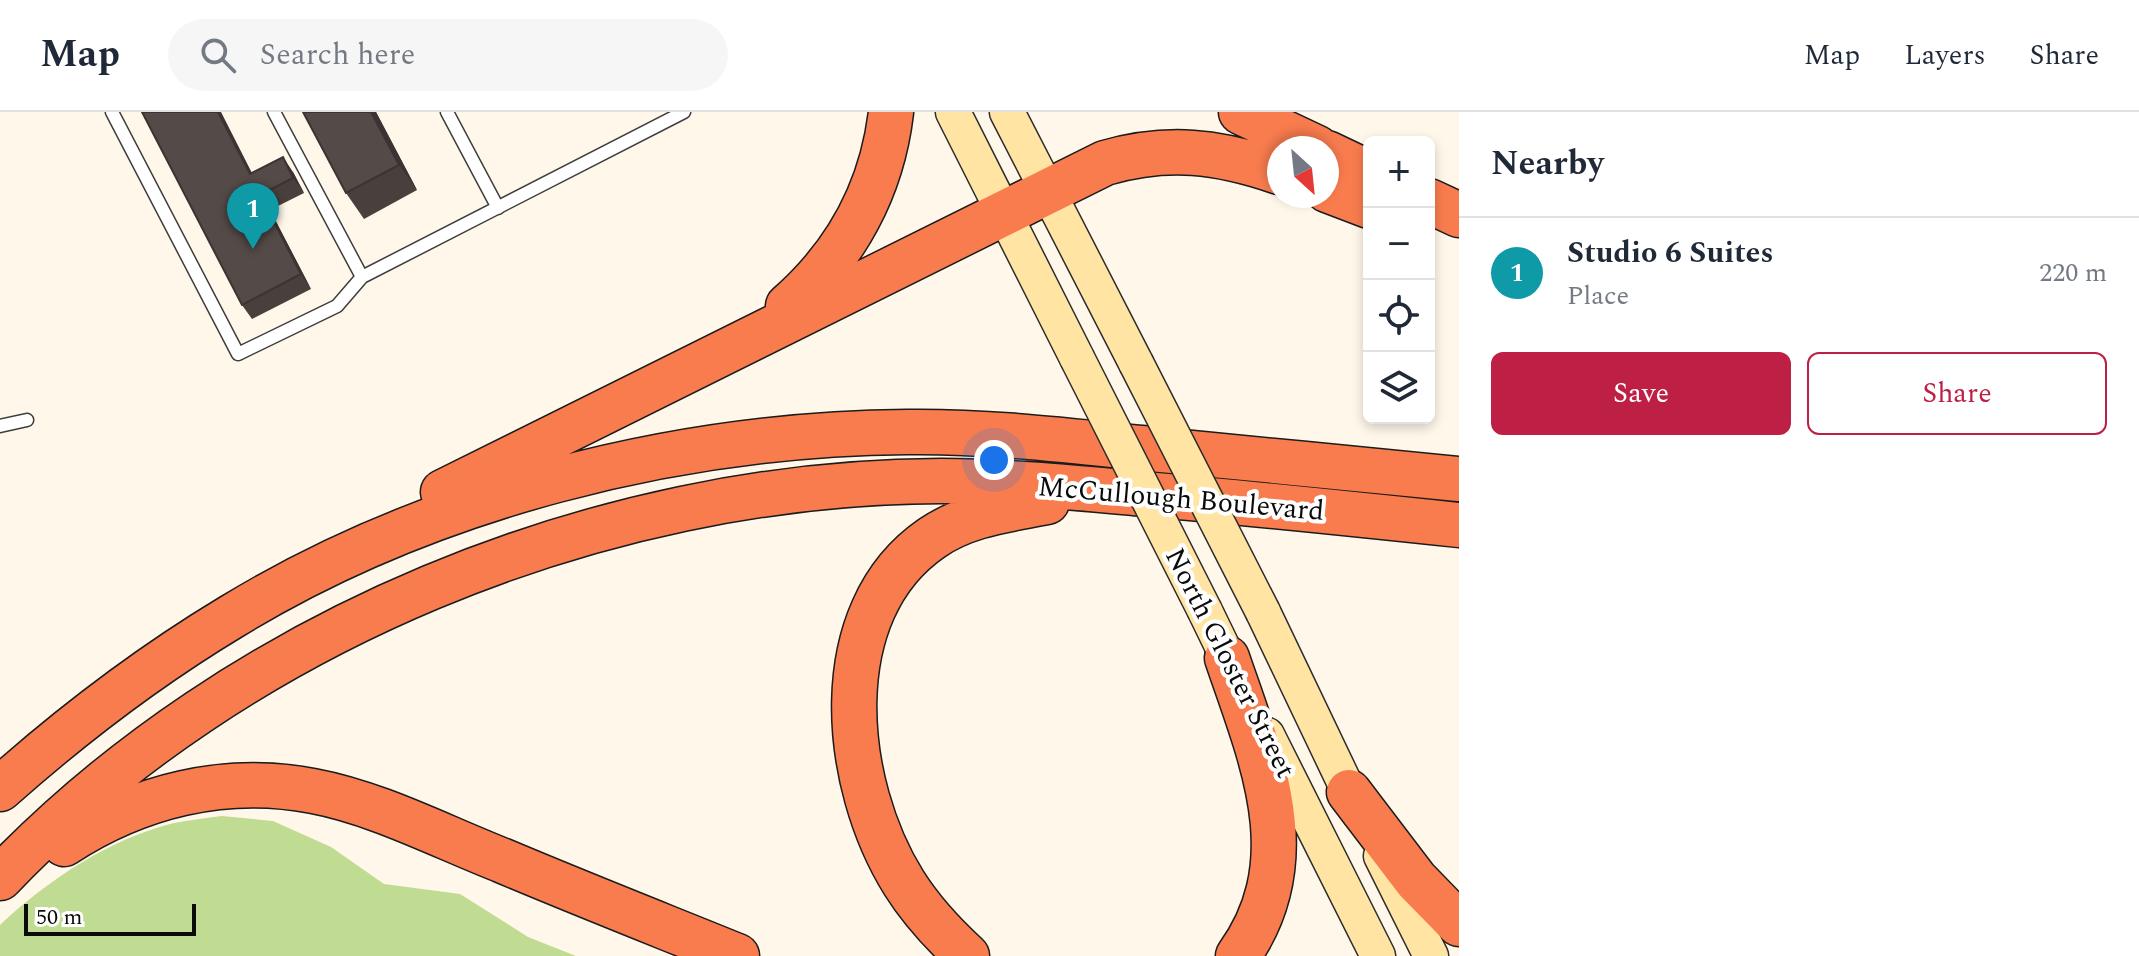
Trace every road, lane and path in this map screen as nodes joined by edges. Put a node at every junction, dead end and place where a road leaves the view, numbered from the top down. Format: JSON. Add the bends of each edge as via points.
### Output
{"nodes":[{"id":1,"x":112,"y":112,"type":"edge"},
{"id":2,"x":274,"y":112,"type":"edge"},
{"id":3,"x":447,"y":112,"type":"edge"},
{"id":4,"x":684,"y":112,"type":"edge"},
{"id":5,"x":891,"y":112,"type":"edge"},
{"id":6,"x":953,"y":112,"type":"edge"},
{"id":7,"x":1007,"y":112,"type":"edge"},
{"id":8,"x":1241,"y":112,"type":"edge"},
{"id":9,"x":1292,"y":136,"type":"edge"},
{"id":10,"x":1339,"y":159,"type":"edge"},
{"id":11,"x":1267,"y":169,"type":"edge"},
{"id":12,"x":1363,"y":170,"type":"edge"},
{"id":13,"x":1048,"y":190,"type":"junction"},
{"id":14,"x":1339,"y":195,"type":"edge"},
{"id":15,"x":1363,"y":204,"type":"edge"},
{"id":16,"x":1435,"y":204,"type":"edge"},
{"id":17,"x":498,"y":208,"type":"junction"},
{"id":18,"x":1004,"y":211,"type":"junction"},
{"id":19,"x":1459,"y":215,"type":"edge"},
{"id":20,"x":1435,"y":230,"type":"edge"},
{"id":21,"x":1459,"y":239,"type":"edge"},
{"id":22,"x":362,"y":277,"type":"junction"},
{"id":23,"x":750,"y":339,"type":"junction"},
{"id":24,"x":27,"y":420,"type":"dead end"},
{"id":25,"x":0,"y":426,"type":"edge"},
{"id":26,"x":1459,"y":479,"type":"edge"},
{"id":27,"x":1107,"y":491,"type":"junction"},
{"id":28,"x":1459,"y":525,"type":"edge"},
{"id":29,"x":232,"y":616,"type":"junction"},
{"id":30,"x":1227,"y":658,"type":"junction"},
{"id":31,"x":0,"y":789,"type":"edge"},
{"id":32,"x":1349,"y":792,"type":"junction"},
{"id":33,"x":0,"y":878,"type":"edge"},
{"id":34,"x":0,"y":889,"type":"edge"},
{"id":35,"x":1459,"y":924,"type":"edge"},
{"id":36,"x":737,"y":956,"type":"edge"},
{"id":37,"x":967,"y":956,"type":"edge"},
{"id":38,"x":1238,"y":956,"type":"edge"},
{"id":39,"x":1378,"y":956,"type":"edge"},
{"id":40,"x":1431,"y":956,"type":"edge"}],
"edges":[{"from":1,"to":22,"type":"lane","via":[[238,354],[337,306]]},
{"from":2,"to":22,"type":"lane"},
{"from":3,"to":17,"type":"lane"},
{"from":4,"to":17,"type":"lane"},
{"from":5,"to":23,"type":"highway","via":[[874,184],[840,251],[808,289]]},
{"from":6,"to":18,"type":"main road","name":"North Gloster Street"},
{"from":7,"to":13,"type":"main road","name":"North Gloster Street"},
{"from":8,"to":9,"type":"highway"},
{"from":10,"to":12,"type":"highway"},
{"from":11,"to":13,"type":"highway","via":[[1219,155],[1155,152],[1105,163]]},
{"from":13,"to":18,"type":"highway"},
{"from":13,"to":32,"type":"main road","name":"North Gloster Street","bridge":true},
{"from":14,"to":15,"type":"highway"},
{"from":16,"to":19,"type":"highway"},
{"from":17,"to":22,"type":"lane"},
{"from":18,"to":23,"type":"highway"},
{"from":18,"to":30,"type":"main road","name":"North Gloster Street","bridge":true},
{"from":20,"to":21,"type":"highway"},
{"from":23,"to":29,"type":"highway","via":[[310,560]]},
{"from":24,"to":25,"type":"lane"},
{"from":26,"to":29,"type":"highway","name":"McCullough Boulevard","via":[[977,434],[850,433],[776,439],[609,467],[482,502],[345,557]]},
{"from":27,"to":28,"type":"highway","name":"McCullough Boulevard"},
{"from":27,"to":33,"type":"highway","name":"McCullough Boulevard","via":[[941,481],[838,487],[692,507],[518,554],[360,620],[216,702],[81,803]]},
{"from":27,"to":37,"type":"highway","via":[[977,516],[932,538],[896,571],[863,638],[855,728],[871,812],[904,883]]},
{"from":29,"to":31,"type":"highway","name":"McCullough Boulevard","via":[[104,702]]},
{"from":30,"to":38,"type":"highway","via":[[1262,761],[1275,835],[1267,900]]},
{"from":30,"to":39,"type":"main road","name":"North Gloster Street"},
{"from":32,"to":35,"type":"highway","via":[[1416,880]]},
{"from":32,"to":40,"type":"main road","name":"North Gloster Street"},
{"from":34,"to":36,"type":"highway","via":[[92,826],[130,808],[201,788],[275,786],[313,791],[383,812]]}]}
